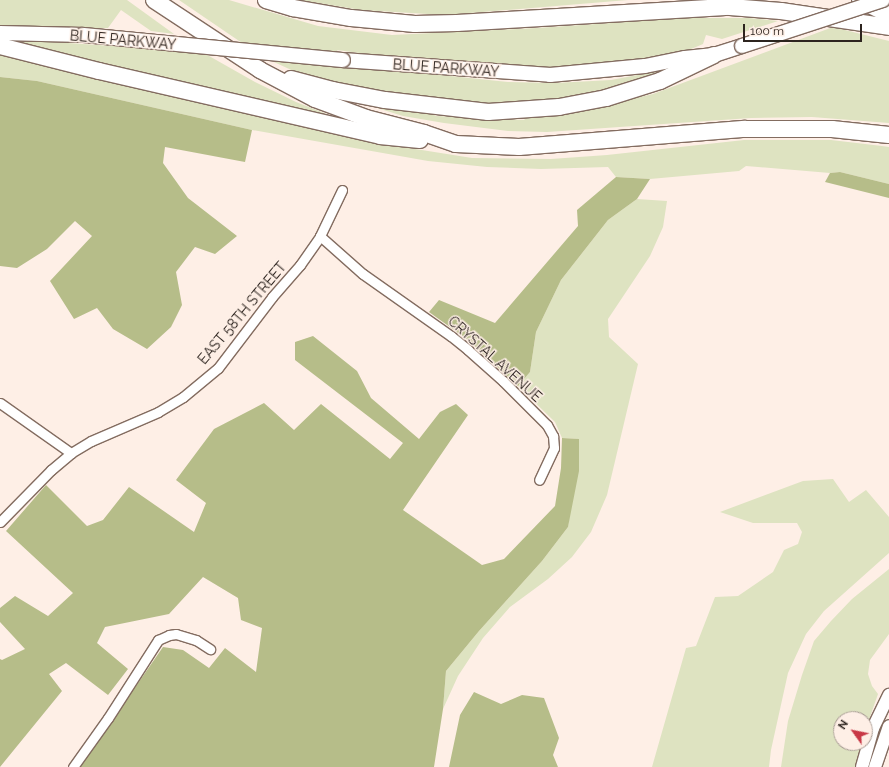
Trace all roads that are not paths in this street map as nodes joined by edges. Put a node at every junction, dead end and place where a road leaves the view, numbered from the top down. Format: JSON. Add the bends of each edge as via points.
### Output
{"nodes":[{"id":1,"x":154,"y":0,"type":"edge"},
{"id":2,"x":266,"y":0,"type":"edge"},
{"id":3,"x":860,"y":0,"type":"edge"},
{"id":4,"x":883,"y":0,"type":"edge"},
{"id":5,"x":889,"y":15,"type":"edge"},
{"id":6,"x":889,"y":27,"type":"edge"},
{"id":7,"x":0,"y":32,"type":"edge"},
{"id":8,"x":0,"y":46,"type":"edge"},
{"id":9,"x":714,"y":55,"type":"junction"},
{"id":10,"x":260,"y":70,"type":"junction"},
{"id":11,"x":889,"y":135,"type":"edge"},
{"id":12,"x":456,"y":144,"type":"junction"},
{"id":13,"x":342,"y":190,"type":"dead end"},
{"id":14,"x":320,"y":236,"type":"junction"},
{"id":15,"x":0,"y":403,"type":"edge"},
{"id":16,"x":71,"y":453,"type":"junction"},
{"id":17,"x":539,"y":480,"type":"dead end"},
{"id":18,"x":0,"y":522,"type":"edge"},
{"id":19,"x":210,"y":649,"type":"dead end"},
{"id":20,"x":889,"y":695,"type":"edge"},
{"id":21,"x":889,"y":726,"type":"edge"},
{"id":22,"x":73,"y":767,"type":"edge"},
{"id":23,"x":862,"y":767,"type":"edge"},
{"id":24,"x":876,"y":767,"type":"edge"}],
"edges":[{"from":1,"to":10,"type":"highway"},
{"from":2,"to":6,"type":"highway","via":[[293,8],[350,18],[415,24],[730,7],[781,11]]},
{"from":3,"to":5,"type":"highway"},
{"from":4,"to":9,"type":"highway","name":"BLUE PARKWAY","bridge":true},
{"from":7,"to":9,"type":"highway","name":"BLUE PARKWAY","bridge":true,"via":[[83,35],[343,60],[550,75],[645,66]]},
{"from":8,"to":12,"type":"highway","via":[[380,136]]},
{"from":9,"to":10,"type":"highway","via":[[660,81],[606,98],[559,107],[488,112],[340,92]]},
{"from":10,"to":12,"type":"highway","via":[[315,99],[366,118]]},
{"from":11,"to":12,"type":"highway","via":[[832,129],[745,129],[519,147]]},
{"from":13,"to":14,"type":"street","name":"EAST 58TH STREET"},
{"from":14,"to":16,"type":"street","name":"EAST 58TH STREET","via":[[218,368],[183,397],[158,412]]},
{"from":14,"to":17,"type":"street","name":"CRYSTAL AVENUE","via":[[363,274],[462,345],[547,425],[553,436],[554,448]]},
{"from":15,"to":16,"type":"street"},
{"from":16,"to":18,"type":"street","name":"EAST 58TH STREET"},
{"from":19,"to":22,"type":"street","via":[[196,640],[176,634],[158,640]]},
{"from":20,"to":23,"type":"main road","via":[[873,728]]},
{"from":21,"to":24,"type":"main road"}]}
